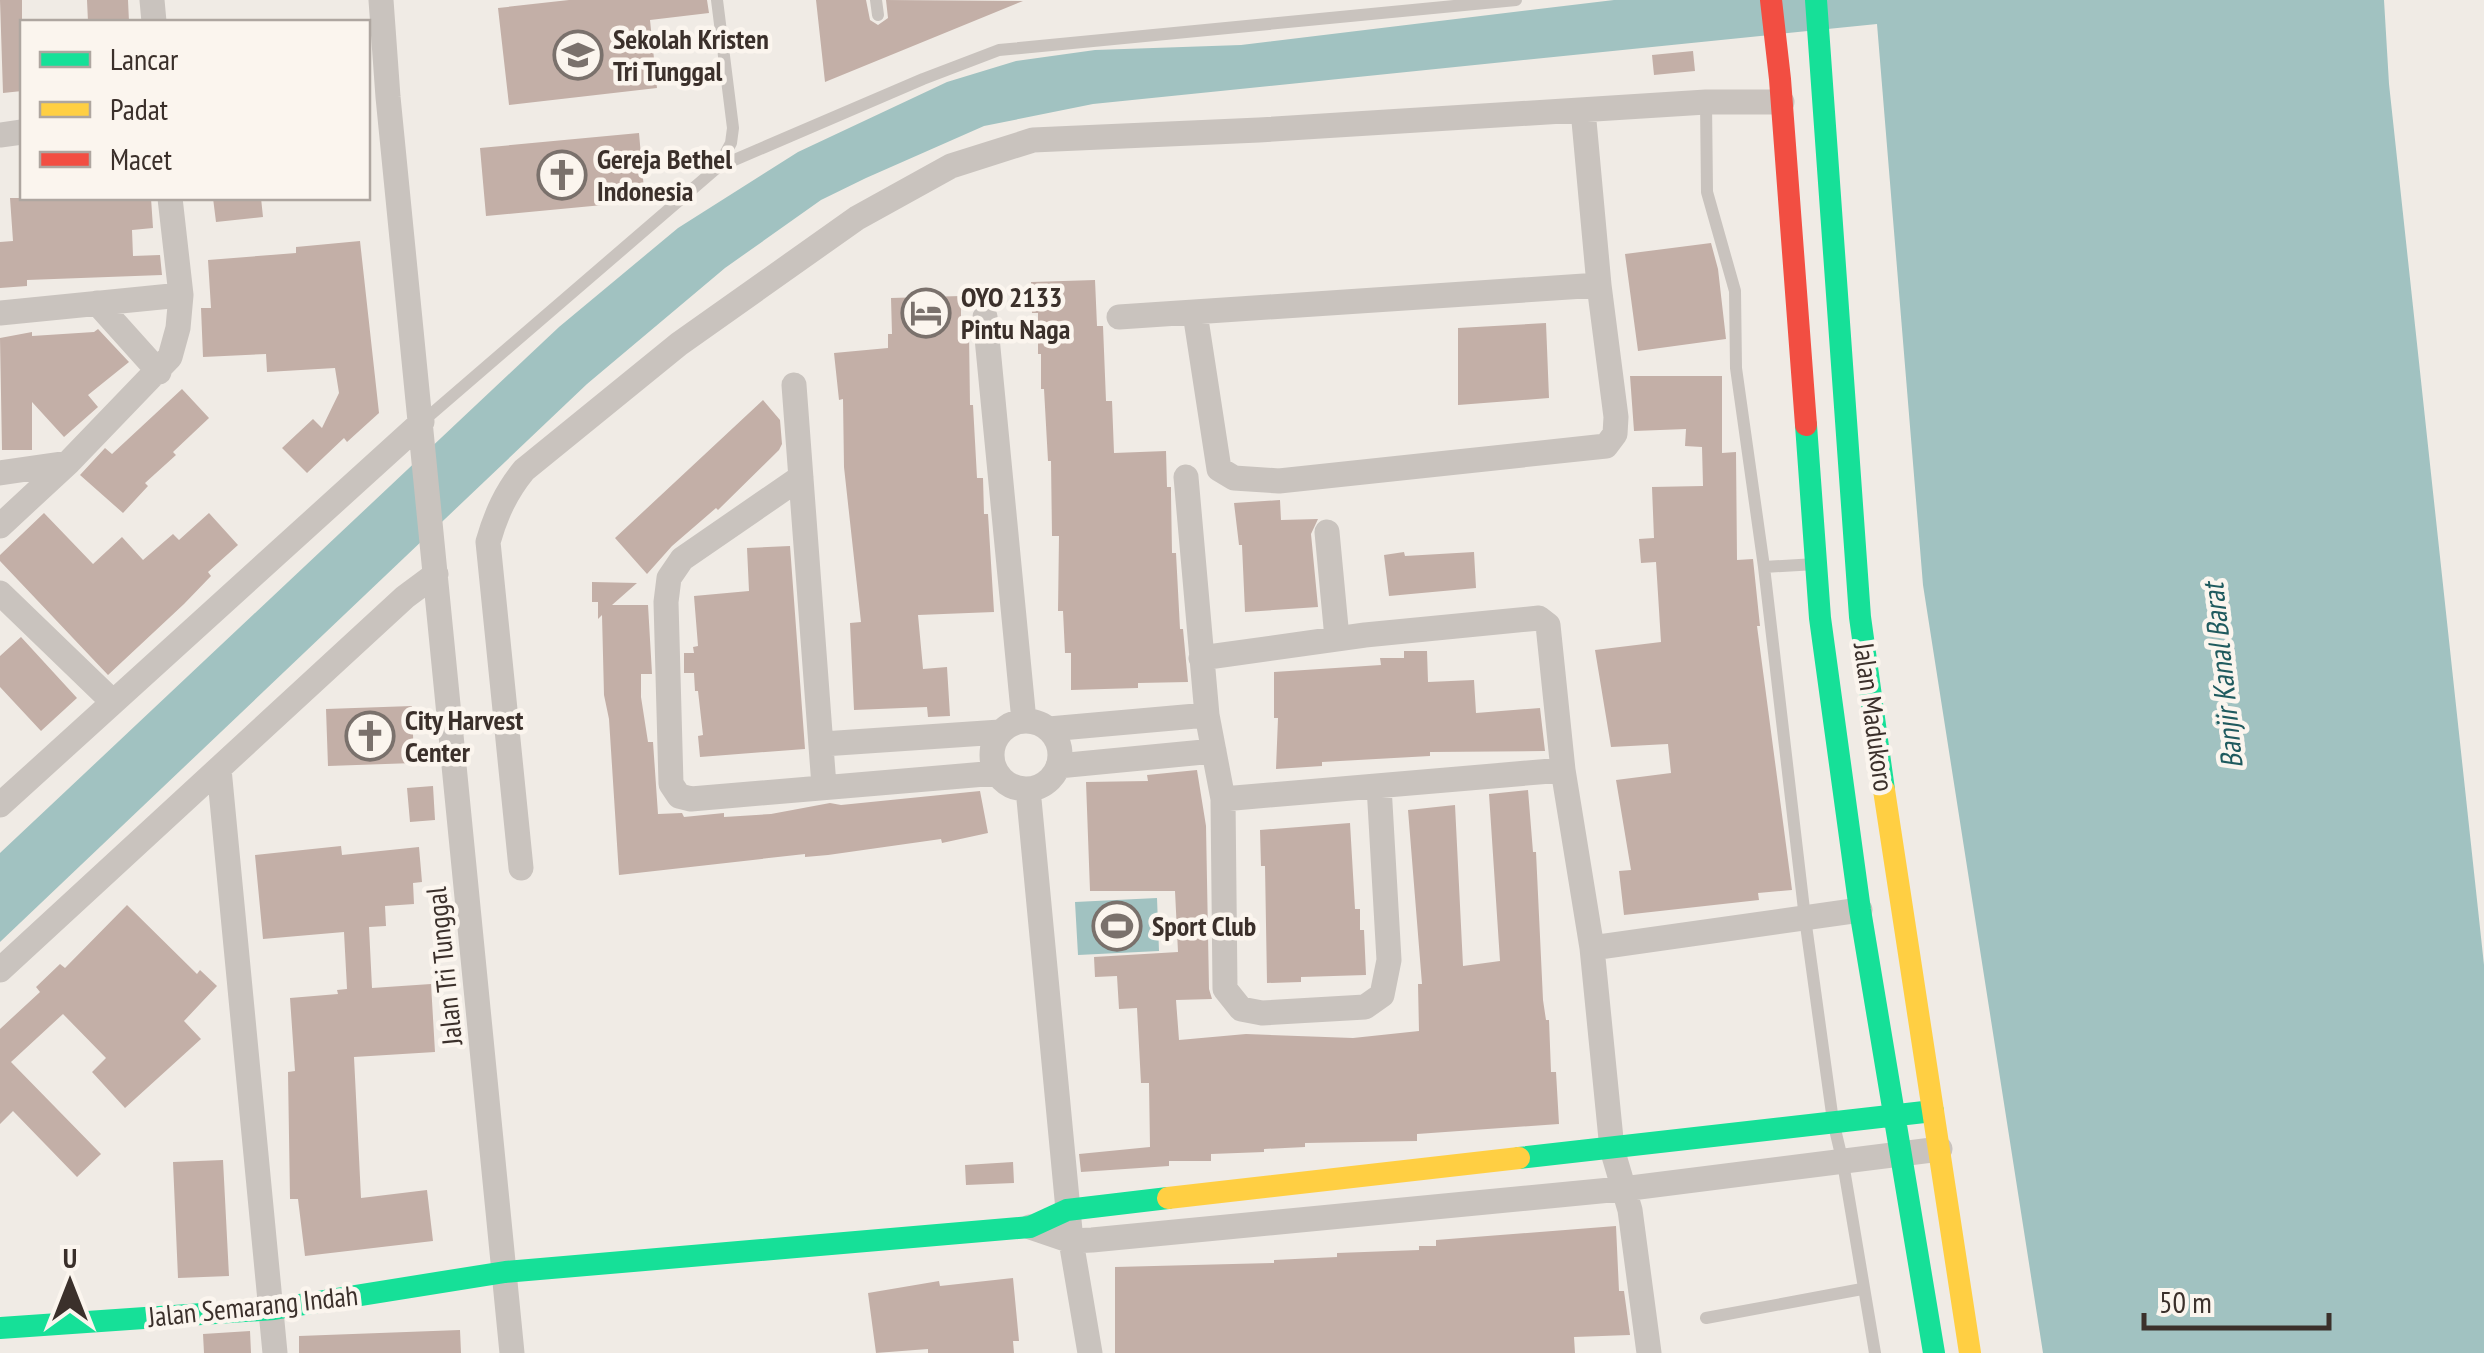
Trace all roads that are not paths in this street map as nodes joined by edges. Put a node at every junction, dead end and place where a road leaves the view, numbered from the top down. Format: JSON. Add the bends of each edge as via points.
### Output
{"nodes":[{"id":1,"x":381,"y":0,"type":"edge"},
{"id":2,"x":717,"y":0,"type":"edge"},
{"id":3,"x":876,"y":0,"type":"edge"},
{"id":4,"x":1516,"y":0,"type":"edge"},
{"id":5,"x":1771,"y":0,"type":"edge"},
{"id":6,"x":1816,"y":0,"type":"edge"},
{"id":7,"x":878,"y":15,"type":"dead end"},
{"id":8,"x":1780,"y":81,"type":"junction"},
{"id":9,"x":378,"y":98,"type":"edge"},
{"id":10,"x":1706,"y":102,"type":"junction"},
{"id":11,"x":1583,"y":110,"type":"junction"},
{"id":12,"x":718,"y":167,"type":"junction"},
{"id":13,"x":170,"y":200,"type":"edge"},
{"id":14,"x":1599,"y":284,"type":"junction"},
{"id":15,"x":181,"y":295,"type":"junction"},
{"id":16,"x":97,"y":304,"type":"junction"},
{"id":17,"x":0,"y":313,"type":"edge"},
{"id":18,"x":1196,"y":313,"type":"junction"},
{"id":19,"x":985,"y":317,"type":"dead end"},
{"id":20,"x":1118,"y":317,"type":"dead end"},
{"id":21,"x":158,"y":372,"type":"junction"},
{"id":22,"x":794,"y":385,"type":"dead end"},
{"id":23,"x":423,"y":432,"type":"junction"},
{"id":24,"x":68,"y":463,"type":"junction"},
{"id":25,"x":0,"y":473,"type":"edge"},
{"id":26,"x":802,"y":477,"type":"junction"},
{"id":27,"x":1186,"y":477,"type":"dead end"},
{"id":28,"x":0,"y":526,"type":"edge"},
{"id":29,"x":1327,"y":532,"type":"dead end"},
{"id":30,"x":1816,"y":564,"type":"junction"},
{"id":31,"x":1764,"y":567,"type":"junction"},
{"id":32,"x":436,"y":574,"type":"junction"},
{"id":33,"x":0,"y":593,"type":"edge"},
{"id":34,"x":1336,"y":638,"type":"junction"},
{"id":35,"x":1201,"y":658,"type":"junction"},
{"id":36,"x":113,"y":702,"type":"junction"},
{"id":37,"x":1207,"y":714,"type":"junction"},
{"id":38,"x":1024,"y":721,"type":"junction"},
{"id":39,"x":1048,"y":729,"type":"junction"},
{"id":40,"x":1000,"y":732,"type":"junction"},
{"id":41,"x":823,"y":744,"type":"junction"},
{"id":42,"x":1214,"y":750,"type":"junction"},
{"id":43,"x":1058,"y":766,"type":"junction"},
{"id":44,"x":219,"y":769,"type":"junction"},
{"id":45,"x":1563,"y":770,"type":"junction"},
{"id":46,"x":996,"y":773,"type":"junction"},
{"id":47,"x":824,"y":786,"type":"junction"},
{"id":48,"x":1379,"y":786,"type":"junction"},
{"id":49,"x":1028,"y":789,"type":"junction"},
{"id":50,"x":1223,"y":799,"type":"junction"},
{"id":51,"x":0,"y":804,"type":"edge"},
{"id":52,"x":521,"y":868,"type":"dead end"},
{"id":53,"x":1860,"y":910,"type":"junction"},
{"id":54,"x":1805,"y":918,"type":"junction"},
{"id":55,"x":1592,"y":948,"type":"junction"},
{"id":56,"x":0,"y":970,"type":"edge"},
{"id":57,"x":1933,"y":1111,"type":"junction"},
{"id":58,"x":1894,"y":1117,"type":"junction"},
{"id":59,"x":1832,"y":1121,"type":"junction"},
{"id":60,"x":1612,"y":1150,"type":"junction"},
{"id":61,"x":1940,"y":1150,"type":"junction"},
{"id":62,"x":1900,"y":1154,"type":"junction"},
{"id":63,"x":1843,"y":1162,"type":"junction"},
{"id":64,"x":1363,"y":1177,"type":"junction"},
{"id":65,"x":1623,"y":1189,"type":"junction"},
{"id":66,"x":1068,"y":1210,"type":"junction"},
{"id":67,"x":1366,"y":1214,"type":"junction"},
{"id":68,"x":1030,"y":1227,"type":"junction"},
{"id":69,"x":1071,"y":1241,"type":"junction"},
{"id":70,"x":505,"y":1272,"type":"junction"},
{"id":71,"x":1862,"y":1290,"type":"junction"},
{"id":72,"x":274,"y":1309,"type":"junction"},
{"id":73,"x":1706,"y":1318,"type":"dead end"},
{"id":74,"x":0,"y":1328,"type":"edge"},
{"id":75,"x":276,"y":1353,"type":"edge"},
{"id":76,"x":512,"y":1353,"type":"edge"},
{"id":77,"x":1090,"y":1353,"type":"edge"},
{"id":78,"x":1650,"y":1353,"type":"edge"},
{"id":79,"x":1874,"y":1353,"type":"edge"},
{"id":80,"x":1934,"y":1353,"type":"edge"},
{"id":81,"x":1970,"y":1353,"type":"edge"}],
"edges":[{"from":1,"to":9,"type":"street"},
{"from":2,"to":12,"type":"lane","via":[[733,128]]},
{"from":3,"to":7,"type":"lane"},
{"from":4,"to":12,"type":"lane","via":[[1000,50]]},
{"from":5,"to":8,"type":"street","name":"Jalan Madukoro"},
{"from":6,"to":57,"type":"street","name":"Jalan Madukoro","via":[[1860,617]]},
{"from":8,"to":10,"type":"street"},
{"from":8,"to":30,"type":"street","name":"Jalan Madukoro"},
{"from":9,"to":23,"type":"street"},
{"from":10,"to":11,"type":"street"},
{"from":10,"to":31,"type":"lane","via":[[1707,192],[1733,278],[1736,368]]},
{"from":11,"to":14,"type":"street"},
{"from":11,"to":52,"type":"street","via":[[1033,140],[951,166],[858,218],[680,344],[524,470],[495,516],[489,569]]},
{"from":12,"to":23,"type":"lane"},
{"from":13,"to":15,"type":"street"},
{"from":14,"to":18,"type":"street"},
{"from":14,"to":18,"type":"street","via":[[1616,417],[1606,446],[1279,481],[1234,478],[1219,469]]},
{"from":15,"to":16,"type":"street"},
{"from":15,"to":21,"type":"street","via":[[174,350]]},
{"from":16,"to":17,"type":"street"},
{"from":16,"to":21,"type":"street"},
{"from":18,"to":20,"type":"street"},
{"from":19,"to":38,"type":"street"},
{"from":21,"to":24,"type":"street"},
{"from":22,"to":26,"type":"street"},
{"from":23,"to":32,"type":"street","name":"Jalan Tri Tunggal"},
{"from":23,"to":36,"type":"street"},
{"from":24,"to":25,"type":"street"},
{"from":24,"to":28,"type":"street"},
{"from":26,"to":41,"type":"street"},
{"from":26,"to":47,"type":"street","via":[[682,559],[669,578],[671,784],[690,799]]},
{"from":27,"to":35,"type":"street"},
{"from":29,"to":34,"type":"street"},
{"from":30,"to":31,"type":"lane"},
{"from":30,"to":53,"type":"street","name":"Jalan Madukoro"},
{"from":31,"to":54,"type":"lane"},
{"from":32,"to":44,"type":"street"},
{"from":32,"to":70,"type":"street","name":"Jalan Tri Tunggal"},
{"from":33,"to":36,"type":"street"},
{"from":34,"to":35,"type":"street"},
{"from":34,"to":45,"type":"street","via":[[1539,618],[1552,642]]},
{"from":35,"to":37,"type":"street"},
{"from":36,"to":51,"type":"street"},
{"from":37,"to":39,"type":"street"},
{"from":37,"to":42,"type":"street"},
{"from":38,"to":39,"type":"street"},
{"from":38,"to":40,"type":"street"},
{"from":39,"to":43,"type":"street","via":[[1057,740]]},
{"from":40,"to":41,"type":"street"},
{"from":40,"to":46,"type":"street","via":[[991,757]]},
{"from":41,"to":47,"type":"street"},
{"from":42,"to":43,"type":"street"},
{"from":42,"to":50,"type":"street"},
{"from":43,"to":49,"type":"street","via":[[1052,778]]},
{"from":44,"to":56,"type":"street"},
{"from":44,"to":72,"type":"street"},
{"from":45,"to":48,"type":"street"},
{"from":45,"to":55,"type":"street"},
{"from":46,"to":47,"type":"street"},
{"from":46,"to":49,"type":"street"},
{"from":48,"to":50,"type":"street"},
{"from":48,"to":50,"type":"street","via":[[1390,960],[1382,996],[1365,1007],[1262,1013],[1241,1009],[1225,989]]},
{"from":49,"to":66,"type":"street"},
{"from":53,"to":54,"type":"street"},
{"from":53,"to":58,"type":"street","name":"Jalan Madukoro"},
{"from":54,"to":55,"type":"street"},
{"from":54,"to":59,"type":"lane"},
{"from":55,"to":60,"type":"street"},
{"from":57,"to":58,"type":"street","name":"Jalan Semarang Indah"},
{"from":57,"to":61,"type":"street","name":"Jalan Madukoro"},
{"from":58,"to":59,"type":"street","name":"Jalan Semarang Indah"},
{"from":58,"to":62,"type":"street","name":"Jalan Madukoro"},
{"from":59,"to":60,"type":"street","name":"Jalan Semarang Indah"},
{"from":59,"to":63,"type":"lane"},
{"from":60,"to":64,"type":"street","name":"Jalan Semarang Indah"},
{"from":60,"to":65,"type":"street"},
{"from":61,"to":62,"type":"street"},
{"from":61,"to":81,"type":"street","name":"Jalan Madukoro"},
{"from":62,"to":63,"type":"street"},
{"from":62,"to":80,"type":"street","name":"Jalan Madukoro"},
{"from":63,"to":65,"type":"street"},
{"from":63,"to":71,"type":"lane"},
{"from":64,"to":66,"type":"street","name":"Jalan Semarang Indah"},
{"from":64,"to":67,"type":"street"},
{"from":65,"to":67,"type":"street"},
{"from":65,"to":78,"type":"street"},
{"from":66,"to":68,"type":"street","name":"Jalan Semarang Indah"},
{"from":66,"to":69,"type":"street"},
{"from":67,"to":69,"type":"street"},
{"from":68,"to":69,"type":"street"},
{"from":68,"to":70,"type":"street","name":"Jalan Semarang Indah"},
{"from":69,"to":77,"type":"street"},
{"from":70,"to":72,"type":"street","name":"Jalan Semarang Indah"},
{"from":70,"to":76,"type":"street","name":"Jalan Tri Tunggal"},
{"from":71,"to":73,"type":"lane"},
{"from":71,"to":79,"type":"lane"},
{"from":72,"to":74,"type":"street","name":"Jalan Semarang Indah"},
{"from":72,"to":75,"type":"street"}]}
